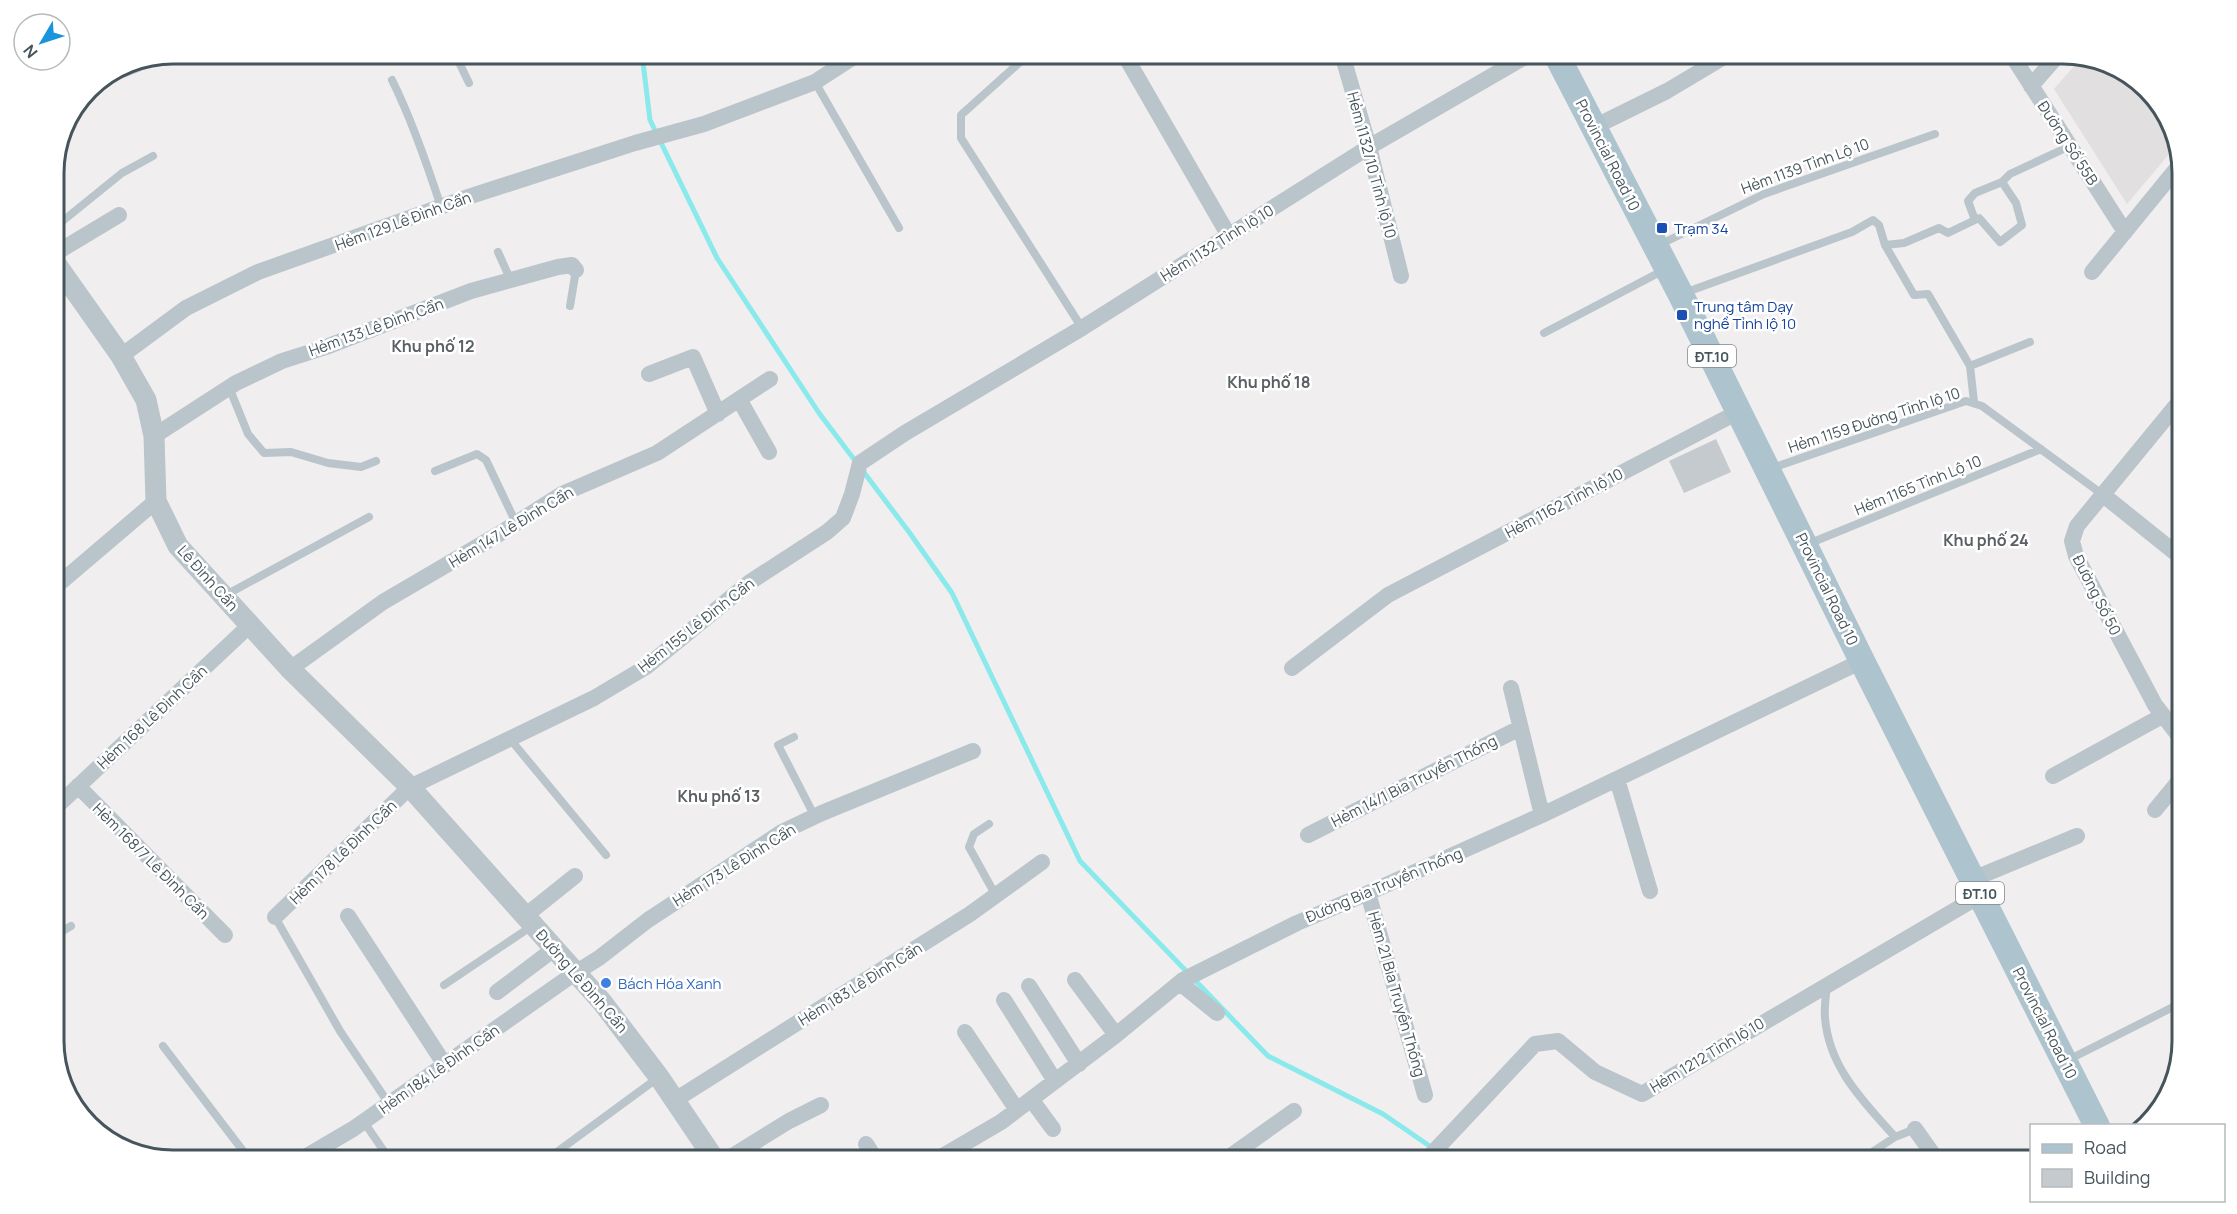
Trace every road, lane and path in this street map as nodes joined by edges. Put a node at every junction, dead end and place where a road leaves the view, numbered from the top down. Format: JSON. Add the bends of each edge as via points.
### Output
{"nodes":[{"id":1,"x":1130,"y":64,"type":"edge"},
{"id":2,"x":1345,"y":64,"type":"edge"},
{"id":3,"x":1512,"y":64,"type":"edge"},
{"id":4,"x":1561,"y":64,"type":"edge"},
{"id":5,"x":1712,"y":64,"type":"edge"},
{"id":6,"x":2017,"y":64,"type":"edge"},
{"id":7,"x":2050,"y":64,"type":"edge"},
{"id":8,"x":461,"y":65,"type":"edge"},
{"id":9,"x":842,"y":65,"type":"edge"},
{"id":10,"x":1017,"y":65,"type":"edge"},
{"id":11,"x":392,"y":80,"type":"dead end"},
{"id":12,"x":815,"y":82,"type":"junction"},
{"id":13,"x":469,"y":83,"type":"dead end"},
{"id":14,"x":2031,"y":86,"type":"junction"},
{"id":15,"x":1594,"y":127,"type":"junction"},
{"id":16,"x":1935,"y":134,"type":"dead end"},
{"id":17,"x":2070,"y":146,"type":"junction"},
{"id":18,"x":1369,"y":147,"type":"junction"},
{"id":19,"x":153,"y":156,"type":"dead end"},
{"id":20,"x":2172,"y":174,"type":"edge"},
{"id":21,"x":2002,"y":182,"type":"junction"},
{"id":22,"x":441,"y":207,"type":"junction"},
{"id":23,"x":119,"y":215,"type":"dead end"},
{"id":24,"x":65,"y":219,"type":"edge"},
{"id":25,"x":1975,"y":219,"type":"junction"},
{"id":26,"x":898,"y":228,"type":"dead end"},
{"id":27,"x":2125,"y":232,"type":"junction"},
{"id":28,"x":1229,"y":236,"type":"junction"},
{"id":29,"x":1885,"y":245,"type":"junction"},
{"id":30,"x":1656,"y":246,"type":"junction"},
{"id":31,"x":498,"y":252,"type":"dead end"},
{"id":32,"x":65,"y":254,"type":"edge"},
{"id":33,"x":1667,"y":269,"type":"junction"},
{"id":34,"x":576,"y":270,"type":"joint"},
{"id":35,"x":2092,"y":272,"type":"dead end"},
{"id":36,"x":65,"y":275,"type":"edge"},
{"id":37,"x":1401,"y":276,"type":"dead end"},
{"id":38,"x":511,"y":281,"type":"junction"},
{"id":39,"x":1681,"y":295,"type":"junction"},
{"id":40,"x":570,"y":306,"type":"dead end"},
{"id":41,"x":1082,"y":328,"type":"junction"},
{"id":42,"x":1544,"y":333,"type":"dead end"},
{"id":43,"x":2030,"y":342,"type":"dead end"},
{"id":44,"x":121,"y":356,"type":"junction"},
{"id":45,"x":1970,"y":366,"type":"junction"},
{"id":46,"x":649,"y":374,"type":"dead end"},
{"id":47,"x":770,"y":379,"type":"dead end"},
{"id":48,"x":229,"y":387,"type":"junction"},
{"id":49,"x":739,"y":399,"type":"junction"},
{"id":50,"x":1974,"y":402,"type":"junction"},
{"id":51,"x":2172,"y":410,"type":"edge"},
{"id":52,"x":1740,"y":411,"type":"junction"},
{"id":53,"x":717,"y":414,"type":"junction"},
{"id":54,"x":905,"y":433,"type":"joint"},
{"id":55,"x":154,"y":436,"type":"junction"},
{"id":56,"x":2041,"y":449,"type":"junction"},
{"id":57,"x":769,"y":453,"type":"dead end"},
{"id":58,"x":376,"y":461,"type":"dead end"},
{"id":59,"x":1769,"y":469,"type":"junction"},
{"id":60,"x":435,"y":471,"type":"dead end"},
{"id":61,"x":2102,"y":494,"type":"junction"},
{"id":62,"x":156,"y":501,"type":"junction"},
{"id":63,"x":369,"y":517,"type":"dead end"},
{"id":64,"x":516,"y":523,"type":"junction"},
{"id":65,"x":1805,"y":545,"type":"junction"},
{"id":66,"x":2172,"y":550,"type":"edge"},
{"id":67,"x":65,"y":579,"type":"edge"},
{"id":68,"x":224,"y":597,"type":"junction"},
{"id":69,"x":250,"y":625,"type":"junction"},
{"id":70,"x":1862,"y":661,"type":"junction"},
{"id":71,"x":1292,"y":668,"type":"dead end"},
{"id":72,"x":290,"y":669,"type":"junction"},
{"id":73,"x":1511,"y":688,"type":"dead end"},
{"id":74,"x":2163,"y":716,"type":"junction"},
{"id":75,"x":2172,"y":727,"type":"edge"},
{"id":76,"x":1520,"y":728,"type":"junction"},
{"id":77,"x":794,"y":737,"type":"dead end"},
{"id":78,"x":510,"y":739,"type":"junction"},
{"id":79,"x":973,"y":751,"type":"dead end"},
{"id":80,"x":2053,"y":777,"type":"dead end"},
{"id":81,"x":1617,"y":779,"type":"junction"},
{"id":82,"x":78,"y":786,"type":"junction"},
{"id":83,"x":410,"y":787,"type":"junction"},
{"id":84,"x":2172,"y":789,"type":"edge"},
{"id":85,"x":65,"y":798,"type":"edge"},
{"id":86,"x":2155,"y":810,"type":"dead end"},
{"id":87,"x":1542,"y":815,"type":"junction"},
{"id":88,"x":815,"y":817,"type":"junction"},
{"id":89,"x":989,"y":824,"type":"dead end"},
{"id":90,"x":1308,"y":835,"type":"dead end"},
{"id":91,"x":2077,"y":836,"type":"dead end"},
{"id":92,"x":606,"y":855,"type":"dead end"},
{"id":93,"x":1042,"y":862,"type":"dead end"},
{"id":94,"x":575,"y":876,"type":"dead end"},
{"id":95,"x":1977,"y":887,"type":"junction"},
{"id":96,"x":1650,"y":891,"type":"dead end"},
{"id":97,"x":1368,"y":893,"type":"junction"},
{"id":98,"x":996,"y":896,"type":"junction"},
{"id":99,"x":348,"y":916,"type":"dead end"},
{"id":100,"x":275,"y":917,"type":"joint"},
{"id":101,"x":529,"y":921,"type":"junction"},
{"id":102,"x":71,"y":926,"type":"dead end"},
{"id":103,"x":65,"y":930,"type":"edge"},
{"id":104,"x":225,"y":935,"type":"dead end"},
{"id":105,"x":554,"y":949,"type":"junction"},
{"id":106,"x":574,"y":973,"type":"junction"},
{"id":107,"x":1074,"y":980,"type":"dead end"},
{"id":108,"x":1182,"y":981,"type":"junction"},
{"id":109,"x":1827,"y":984,"type":"junction"},
{"id":110,"x":444,"y":985,"type":"dead end"},
{"id":111,"x":1029,"y":986,"type":"dead end"},
{"id":112,"x":497,"y":992,"type":"dead end"},
{"id":113,"x":1004,"y":1000,"type":"dead end"},
{"id":114,"x":2172,"y":1008,"type":"edge"},
{"id":115,"x":1217,"y":1013,"type":"dead end"},
{"id":116,"x":965,"y":1032,"type":"dead end"},
{"id":117,"x":1116,"y":1035,"type":"junction"},
{"id":118,"x":163,"y":1046,"type":"dead end"},
{"id":119,"x":2065,"y":1062,"type":"junction"},
{"id":120,"x":1079,"y":1064,"type":"junction"},
{"id":121,"x":444,"y":1065,"type":"junction"},
{"id":122,"x":659,"y":1077,"type":"junction"},
{"id":123,"x":1055,"y":1081,"type":"junction"},
{"id":124,"x":1425,"y":1095,"type":"dead end"},
{"id":125,"x":1031,"y":1099,"type":"junction"},
{"id":126,"x":675,"y":1100,"type":"junction"},
{"id":127,"x":389,"y":1104,"type":"junction"},
{"id":128,"x":821,"y":1104,"type":"dead end"},
{"id":129,"x":1017,"y":1110,"type":"junction"},
{"id":130,"x":1294,"y":1112,"type":"dead end"},
{"id":131,"x":364,"y":1122,"type":"junction"},
{"id":132,"x":2096,"y":1124,"type":"edge"},
{"id":133,"x":1053,"y":1129,"type":"dead end"},
{"id":134,"x":1915,"y":1129,"type":"joint"},
{"id":135,"x":1895,"y":1137,"type":"junction"},
{"id":136,"x":866,"y":1144,"type":"dead end"},
{"id":137,"x":242,"y":1150,"type":"edge"},
{"id":138,"x":329,"y":1150,"type":"edge"},
{"id":139,"x":383,"y":1150,"type":"edge"},
{"id":140,"x":560,"y":1150,"type":"edge"},
{"id":141,"x":708,"y":1150,"type":"edge"},
{"id":142,"x":742,"y":1150,"type":"edge"},
{"id":143,"x":870,"y":1150,"type":"edge"},
{"id":144,"x":953,"y":1150,"type":"edge"},
{"id":145,"x":1239,"y":1150,"type":"edge"},
{"id":146,"x":1435,"y":1150,"type":"edge"},
{"id":147,"x":1875,"y":1150,"type":"edge"},
{"id":148,"x":1930,"y":1150,"type":"edge"}],
"edges":[{"from":1,"to":28,"type":"street"},
{"from":2,"to":18,"type":"street","name":"Hẻm 1132/10 Tỉnh lộ 10"},
{"from":3,"to":18,"type":"street","name":"Hẻm 1132 Tỉnh lộ 10"},
{"from":4,"to":15,"type":"main road","name":"Provincial Road 10","number":"ĐT.10"},
{"from":5,"to":15,"type":"street"},
{"from":6,"to":14,"type":"street","name":"Đường Số 55B"},
{"from":7,"to":14,"type":"street"},
{"from":8,"to":13,"type":"lane"},
{"from":9,"to":12,"type":"street","name":"Hẻm 129 Lê Đình Cẩn"},
{"from":10,"to":41,"type":"lane","via":[[961,115],[961,138]]},
{"from":11,"to":22,"type":"lane"},
{"from":12,"to":22,"type":"street","name":"Hẻm 129 Lê Đình Cẩn","via":[[704,124]]},
{"from":12,"to":26,"type":"lane"},
{"from":14,"to":17,"type":"street","name":"Đường Số 55B"},
{"from":15,"to":30,"type":"main road","name":"Provincial Road 10","number":"ĐT.10"},
{"from":16,"to":30,"type":"lane","name":"Hẻm 1139 Tỉnh Lộ 10","via":[[1764,194]]},
{"from":17,"to":21,"type":"lane","via":[[2010,174]]},
{"from":17,"to":27,"type":"street","name":"Đường Số 55B"},
{"from":18,"to":28,"type":"street","name":"Hẻm 1132 Tỉnh lộ 10"},
{"from":18,"to":37,"type":"street","name":"Hẻm 1132/10 Tỉnh lộ 10"},
{"from":19,"to":24,"type":"lane","via":[[122,173]]},
{"from":20,"to":27,"type":"street"},
{"from":21,"to":25,"type":"lane","via":[[1975,193],[1968,201]]},
{"from":21,"to":25,"type":"lane","via":[[2016,203],[2022,225],[2000,242],[1979,218]]},
{"from":22,"to":44,"type":"street","name":"Hẻm 129 Lê Đình Cẩn","via":[[258,272],[186,308]]},
{"from":23,"to":32,"type":"street"},
{"from":25,"to":29,"type":"lane","via":[[1948,233],[1939,228],[1904,243]]},
{"from":27,"to":35,"type":"street"},
{"from":28,"to":41,"type":"street","name":"Hẻm 1132 Tỉnh lộ 10"},
{"from":29,"to":39,"type":"lane","via":[[1879,225],[1873,220],[1852,232]]},
{"from":29,"to":45,"type":"lane","via":[[1914,295],[1928,294]]},
{"from":30,"to":33,"type":"main road","name":"Provincial Road 10","number":"ĐT.10"},
{"from":31,"to":38,"type":"lane"},
{"from":33,"to":39,"type":"main road","name":"Provincial Road 10","number":"ĐT.10"},
{"from":33,"to":42,"type":"lane"},
{"from":34,"to":38,"type":"street","name":"Hẻm 133 Lê Đình Cẩn","via":[[572,265],[558,267]]},
{"from":34,"to":40,"type":"lane","name":"Hẻm 133 Lê Đình Cẩn"},
{"from":36,"to":44,"type":"street","name":"Lê Đình Cẩn"},
{"from":38,"to":48,"type":"street","name":"Hẻm 133 Lê Đình Cẩn","via":[[471,291],[282,361]]},
{"from":39,"to":52,"type":"main road","name":"Provincial Road 10","number":"ĐT.10"},
{"from":41,"to":54,"type":"street","name":"Hẻm 1132 Tỉnh lộ 10"},
{"from":43,"to":45,"type":"lane"},
{"from":44,"to":55,"type":"street","name":"Lê Đình Cẩn","via":[[146,400]]},
{"from":45,"to":50,"type":"lane"},
{"from":46,"to":53,"type":"street","via":[[693,357]]},
{"from":47,"to":49,"type":"street","name":"Hẻm 147 Lê Đình Cẩn"},
{"from":48,"to":55,"type":"street","name":"Hẻm 133 Lê Đình Cẩn"},
{"from":48,"to":58,"type":"lane","via":[[249,434],[264,453],[291,452],[328,463],[361,467]]},
{"from":49,"to":53,"type":"street","name":"Hẻm 147 Lê Đình Cẩn"},
{"from":49,"to":57,"type":"street"},
{"from":50,"to":56,"type":"lane","name":"Hẻm 1159 Đường Tỉnh lộ 10"},
{"from":50,"to":59,"type":"lane","name":"Hẻm 1159 Đường Tỉnh lộ 10","via":[[1966,401]]},
{"from":51,"to":61,"type":"street","name":"Đường Số 50"},
{"from":52,"to":59,"type":"main road","name":"Provincial Road 10","number":"ĐT.10"},
{"from":52,"to":71,"type":"street","name":"Hẻm 1162 Tỉnh lộ 10","via":[[1388,595]]},
{"from":53,"to":64,"type":"street","name":"Hẻm 147 Lê Đình Cẩn","via":[[657,453],[562,494]]},
{"from":54,"to":78,"type":"street","name":"Hẻm 155 Lê Đình Cẩn","via":[[860,463],[843,518],[827,532],[750,582],[646,667],[594,698]]},
{"from":55,"to":62,"type":"street","name":"Lê Đình Cẩn"},
{"from":56,"to":61,"type":"lane","name":"Hẻm 1159 Đường Tỉnh lộ 10"},
{"from":56,"to":65,"type":"lane","name":"Hẻm 1165 Tỉnh Lộ 10"},
{"from":59,"to":65,"type":"main road","name":"Provincial Road 10","number":"ĐT.10"},
{"from":60,"to":64,"type":"lane","via":[[477,454],[486,460]]},
{"from":61,"to":66,"type":"street"},
{"from":61,"to":74,"type":"street","name":"Đường Số 50","via":[[2077,526],[2073,548]]},
{"from":62,"to":67,"type":"street"},
{"from":62,"to":68,"type":"street","name":"Lê Đình Cẩn","via":[[178,546]]},
{"from":63,"to":68,"type":"lane"},
{"from":64,"to":72,"type":"street","name":"Hẻm 147 Lê Đình Cẩn","via":[[383,602]]},
{"from":65,"to":70,"type":"main road","name":"Provincial Road 10","number":"ĐT.10"},
{"from":68,"to":69,"type":"street","name":"Lê Đình Cẩn"},
{"from":69,"to":72,"type":"street","name":"Lê Đình Cẩn"},
{"from":69,"to":82,"type":"street","name":"Hẻm 168 Lê Đình Cẩn"},
{"from":70,"to":81,"type":"street","name":"Đường Bia Truyền Thống"},
{"from":70,"to":95,"type":"main road","name":"Provincial Road 10","number":"ĐT.10"},
{"from":72,"to":83,"type":"street","name":"Lê Đình Cẩn"},
{"from":73,"to":76,"type":"street"},
{"from":74,"to":75,"type":"street","name":"Đường Số 50"},
{"from":74,"to":80,"type":"street"},
{"from":76,"to":87,"type":"street"},
{"from":76,"to":90,"type":"street","name":"Hẻm 14/1 Bia Truyền Thống"},
{"from":77,"to":88,"type":"lane","via":[[778,745]]},
{"from":78,"to":83,"type":"street","name":"Hẻm 155 Lê Đình Cẩn"},
{"from":78,"to":92,"type":"lane"},
{"from":79,"to":88,"type":"street","name":"Hẻm 173 Lê Đình Cẩn"},
{"from":81,"to":87,"type":"street","name":"Đường Bia Truyền Thống"},
{"from":81,"to":96,"type":"street"},
{"from":82,"to":85,"type":"street","name":"Hẻm 168 Lê Đình Cẩn"},
{"from":82,"to":104,"type":"street","name":"Hẻm 168/7 Lê Đình Cẩn"},
{"from":83,"to":100,"type":"street","name":"Hẻm 178 Lê Đình Cẩn"},
{"from":83,"to":101,"type":"street","name":"Đường Lê Đình Cẩn"},
{"from":84,"to":86,"type":"street"},
{"from":87,"to":97,"type":"street","name":"Đường Bia Truyền Thống"},
{"from":88,"to":106,"type":"street","name":"Hẻm 173 Lê Đình Cẩn","via":[[752,851]]},
{"from":89,"to":98,"type":"lane","via":[[974,834],[969,847]]},
{"from":91,"to":95,"type":"street","name":"Hẻm 1212 Tỉnh lộ 10"},
{"from":93,"to":98,"type":"street","name":"Hẻm 183 Lê Đình Cẩn"},
{"from":94,"to":101,"type":"street"},
{"from":95,"to":109,"type":"street","name":"Hẻm 1212 Tỉnh lộ 10"},
{"from":95,"to":119,"type":"main road","name":"Provincial Road 10","number":"ĐT.10"},
{"from":97,"to":108,"type":"street","name":"Đường Bia Truyền Thống","via":[[1297,923]]},
{"from":97,"to":124,"type":"street","name":"Hẻm 21 Bia Truyền Thống"},
{"from":98,"to":126,"type":"street","name":"Hẻm 183 Lê Đình Cẩn"},
{"from":99,"to":121,"type":"street"},
{"from":100,"to":127,"type":"lane","via":[[340,1031]]},
{"from":101,"to":105,"type":"street","name":"Đường Lê Đình Cẩn"},
{"from":101,"to":110,"type":"lane"},
{"from":102,"to":103,"type":"lane"},
{"from":105,"to":106,"type":"street","name":"Đường Lê Đình Cẩn"},
{"from":105,"to":112,"type":"street"},
{"from":106,"to":121,"type":"street","name":"Hẻm 184 Lê Đình Cẩn"},
{"from":106,"to":122,"type":"street","name":"Đường Lê Đình Cẩn","via":[[630,1035]]},
{"from":107,"to":117,"type":"street"},
{"from":108,"to":115,"type":"street"},
{"from":108,"to":117,"type":"street","name":"Đường Bia Truyền Thống"},
{"from":109,"to":135,"type":"lane","via":[[1825,1018],[1834,1053],[1848,1083]]},
{"from":109,"to":146,"type":"street","name":"Hẻm 1212 Tỉnh lộ 10","via":[[1642,1094],[1595,1072],[1558,1041],[1535,1044]]},
{"from":111,"to":120,"type":"street"},
{"from":113,"to":123,"type":"street"},
{"from":114,"to":119,"type":"lane"},
{"from":116,"to":129,"type":"street"},
{"from":117,"to":120,"type":"street","name":"Đường Bia Truyền Thống"},
{"from":118,"to":137,"type":"lane"},
{"from":119,"to":132,"type":"main road","name":"Provincial Road 10","number":"ĐT.10"},
{"from":120,"to":123,"type":"street","name":"Đường Bia Truyền Thống"},
{"from":121,"to":127,"type":"street","name":"Hẻm 184 Lê Đình Cẩn"},
{"from":122,"to":126,"type":"street","name":"Đường Lê Đình Cẩn"},
{"from":122,"to":140,"type":"lane"},
{"from":123,"to":125,"type":"street","name":"Đường Bia Truyền Thống"},
{"from":125,"to":129,"type":"street","name":"Đường Bia Truyền Thống"},
{"from":125,"to":133,"type":"street"},
{"from":126,"to":141,"type":"street","name":"Đường Lê Đình Cẩn"},
{"from":127,"to":131,"type":"street","name":"Hẻm 184 Lê Đình Cẩn"},
{"from":128,"to":142,"type":"street"},
{"from":129,"to":144,"type":"street","name":"Đường Bia Truyền Thống"},
{"from":130,"to":145,"type":"street"},
{"from":131,"to":138,"type":"street","name":"Hẻm 184 Lê Đình Cẩn"},
{"from":131,"to":139,"type":"lane"},
{"from":134,"to":135,"type":"lane"},
{"from":134,"to":148,"type":"street"},
{"from":135,"to":147,"type":"lane"},
{"from":136,"to":143,"type":"street"}]}
